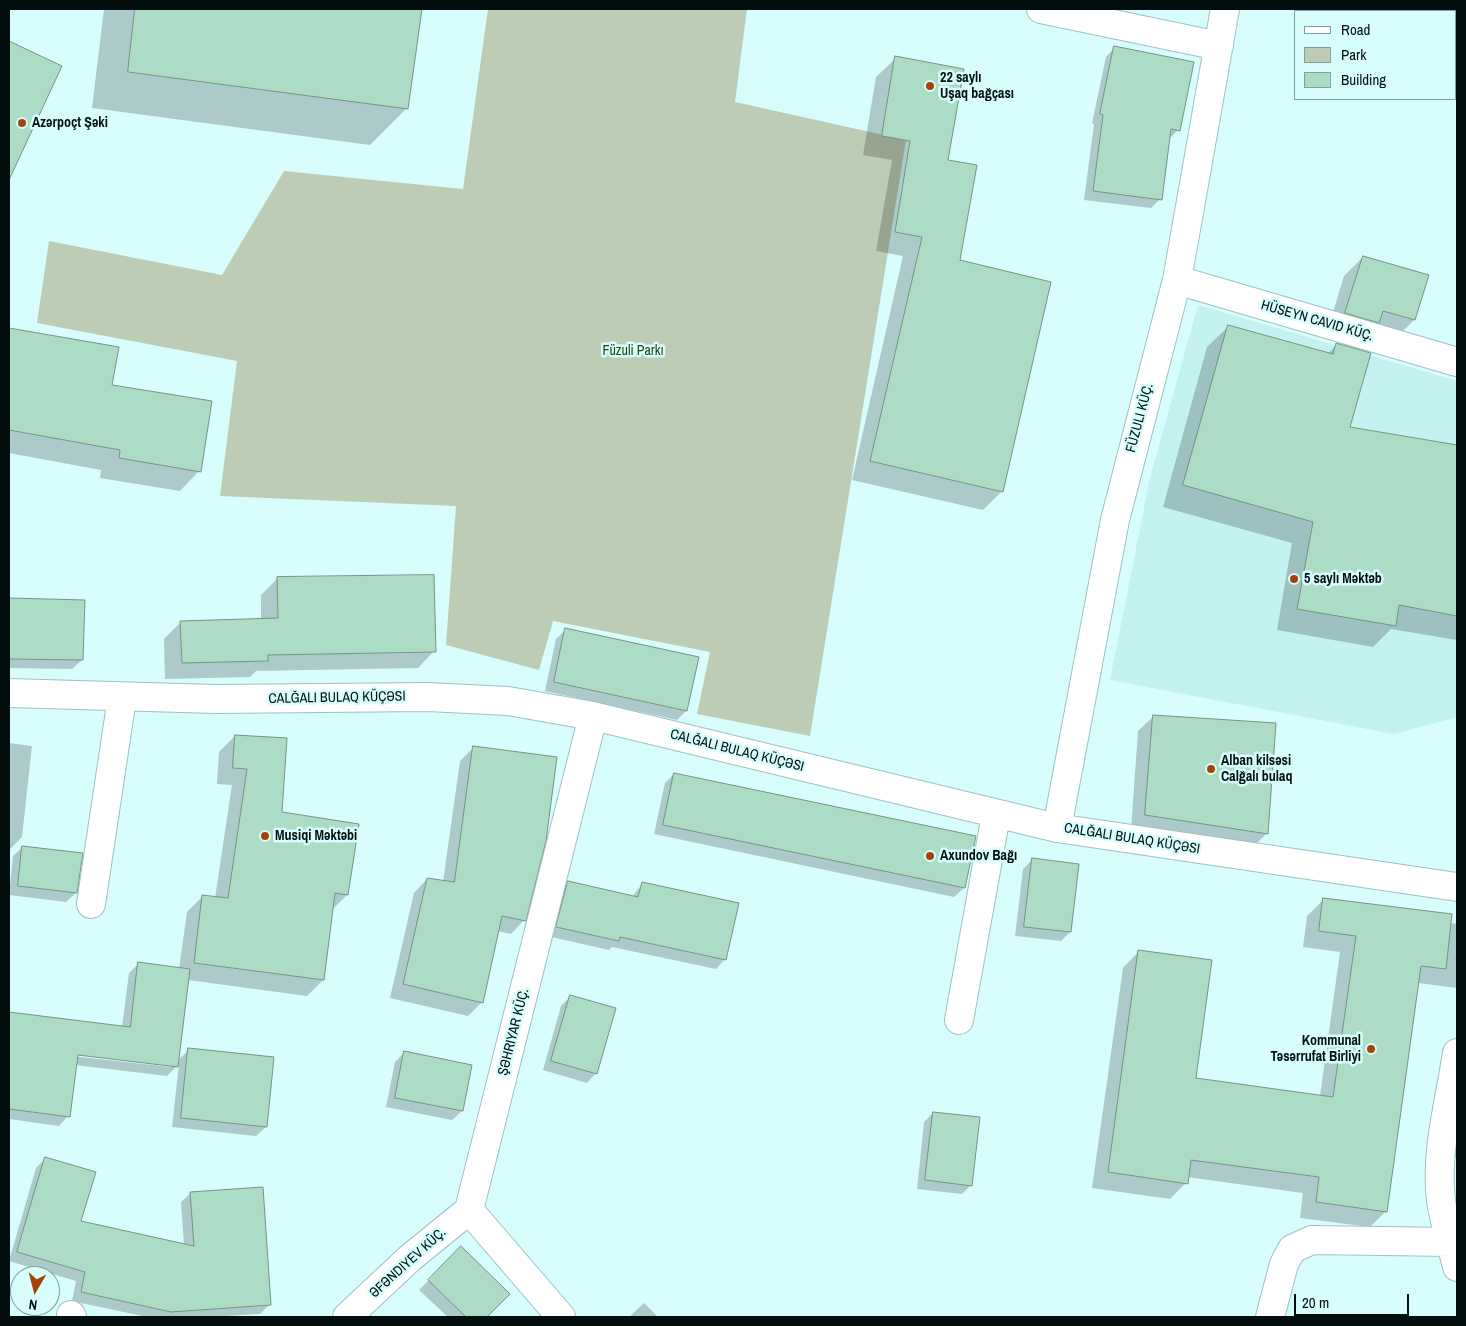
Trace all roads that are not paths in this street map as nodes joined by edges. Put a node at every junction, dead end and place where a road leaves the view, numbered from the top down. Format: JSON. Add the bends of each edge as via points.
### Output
{"nodes":[{"id":1,"x":1041,"y":9,"type":"edge"},
{"id":2,"x":1225,"y":9,"type":"edge"},
{"id":3,"x":1219,"y":46,"type":"junction"},
{"id":4,"x":1177,"y":280,"type":"junction"},
{"id":5,"x":1457,"y":362,"type":"edge"},
{"id":6,"x":9,"y":693,"type":"edge"},
{"id":7,"x":122,"y":698,"type":"junction"},
{"id":8,"x":593,"y":716,"type":"junction"},
{"id":9,"x":996,"y":815,"type":"junction"},
{"id":10,"x":1057,"y":828,"type":"junction"},
{"id":11,"x":1457,"y":886,"type":"edge"},
{"id":12,"x":91,"y":904,"type":"dead end"},
{"id":13,"x":959,"y":1020,"type":"dead end"},
{"id":14,"x":1457,"y":1053,"type":"edge"},
{"id":15,"x":469,"y":1210,"type":"junction"},
{"id":16,"x":1454,"y":1255,"type":"edge"},
{"id":17,"x":347,"y":1317,"type":"edge"},
{"id":18,"x":561,"y":1317,"type":"edge"},
{"id":19,"x":1270,"y":1317,"type":"edge"}],
"edges":[{"from":1,"to":3,"type":"street"},
{"from":2,"to":3,"type":"street","name":"FÜZULI KÜÇ."},
{"from":3,"to":4,"type":"street","name":"FÜZULI KÜÇ."},
{"from":4,"to":5,"type":"street","name":"HÜSEYN CAVID KÜÇ."},
{"from":4,"to":10,"type":"street","name":"FÜZULI KÜÇ.","via":[[1115,520]]},
{"from":6,"to":7,"type":"street"},
{"from":7,"to":8,"type":"street","via":[[428,697],[508,701]]},
{"from":7,"to":12,"type":"street"},
{"from":8,"to":9,"type":"street"},
{"from":8,"to":15,"type":"street","name":"ŞƏHRIYAR KÜÇ."},
{"from":9,"to":10,"type":"street"},
{"from":9,"to":13,"type":"street"},
{"from":10,"to":11,"type":"street"},
{"from":14,"to":16,"type":"street","via":[[1440,1178],[1441,1201]]},
{"from":15,"to":17,"type":"street","name":"ƏFƏNDIYEV KÜÇ.","via":[[410,1258]]},
{"from":15,"to":18,"type":"street"},
{"from":16,"to":19,"type":"street","via":[[1312,1240],[1292,1249],[1284,1264]]}]}
